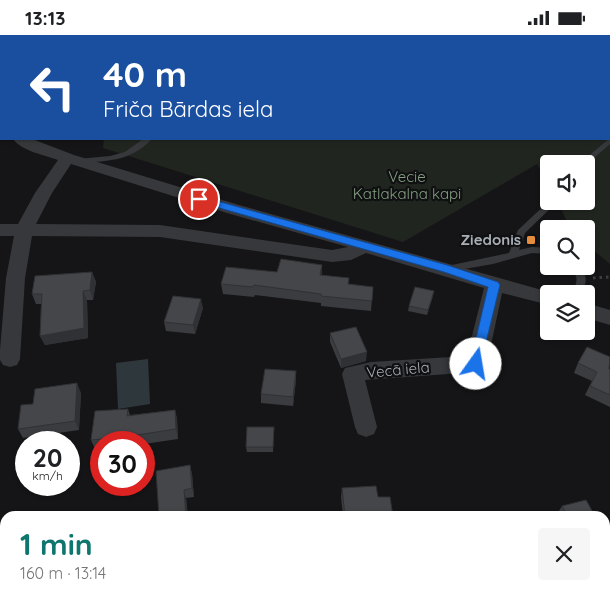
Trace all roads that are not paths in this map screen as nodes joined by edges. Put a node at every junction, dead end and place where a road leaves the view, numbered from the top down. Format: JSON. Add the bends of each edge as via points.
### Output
{"nodes":[{"id":1,"x":26,"y":140,"type":"edge"},
{"id":2,"x":147,"y":140,"type":"edge"},
{"id":3,"x":610,"y":140,"type":"edge"},
{"id":4,"x":593,"y":155,"type":"edge"},
{"id":5,"x":72,"y":160,"type":"junction"},
{"id":6,"x":544,"y":210,"type":"edge"},
{"id":7,"x":25,"y":229,"type":"junction"},
{"id":8,"x":0,"y":230,"type":"edge"},
{"id":9,"x":363,"y":246,"type":"junction"},
{"id":10,"x":540,"y":250,"type":"edge"},
{"id":11,"x":513,"y":255,"type":"junction"},
{"id":12,"x":447,"y":269,"type":"junction"},
{"id":13,"x":494,"y":285,"type":"junction"},
{"id":14,"x":540,"y":296,"type":"edge"},
{"id":15,"x":595,"y":313,"type":"edge"},
{"id":16,"x":610,"y":318,"type":"edge"},
{"id":17,"x":10,"y":359,"type":"dead end"},
{"id":18,"x":366,"y":427,"type":"dead end"}],
"edges":[{"from":1,"to":5,"type":"street"},
{"from":2,"to":5,"type":"lane","via":[[128,154]]},
{"from":3,"to":4,"type":"lane"},
{"from":5,"to":7,"type":"street","via":[[56,172]]},
{"from":5,"to":9,"type":"street"},
{"from":6,"to":11,"type":"lane","via":[[521,231]]},
{"from":7,"to":8,"type":"street"},
{"from":7,"to":9,"type":"street","via":[[160,231],[332,256],[351,254]]},
{"from":7,"to":17,"type":"street","via":[[13,288]]},
{"from":9,"to":12,"type":"street"},
{"from":10,"to":11,"type":"lane"},
{"from":11,"to":12,"type":"lane"},
{"from":12,"to":13,"type":"street"},
{"from":13,"to":14,"type":"street"},
{"from":13,"to":18,"type":"street","name":"Vecā iela","via":[[476,364],[353,374]]},
{"from":15,"to":16,"type":"street"}]}
